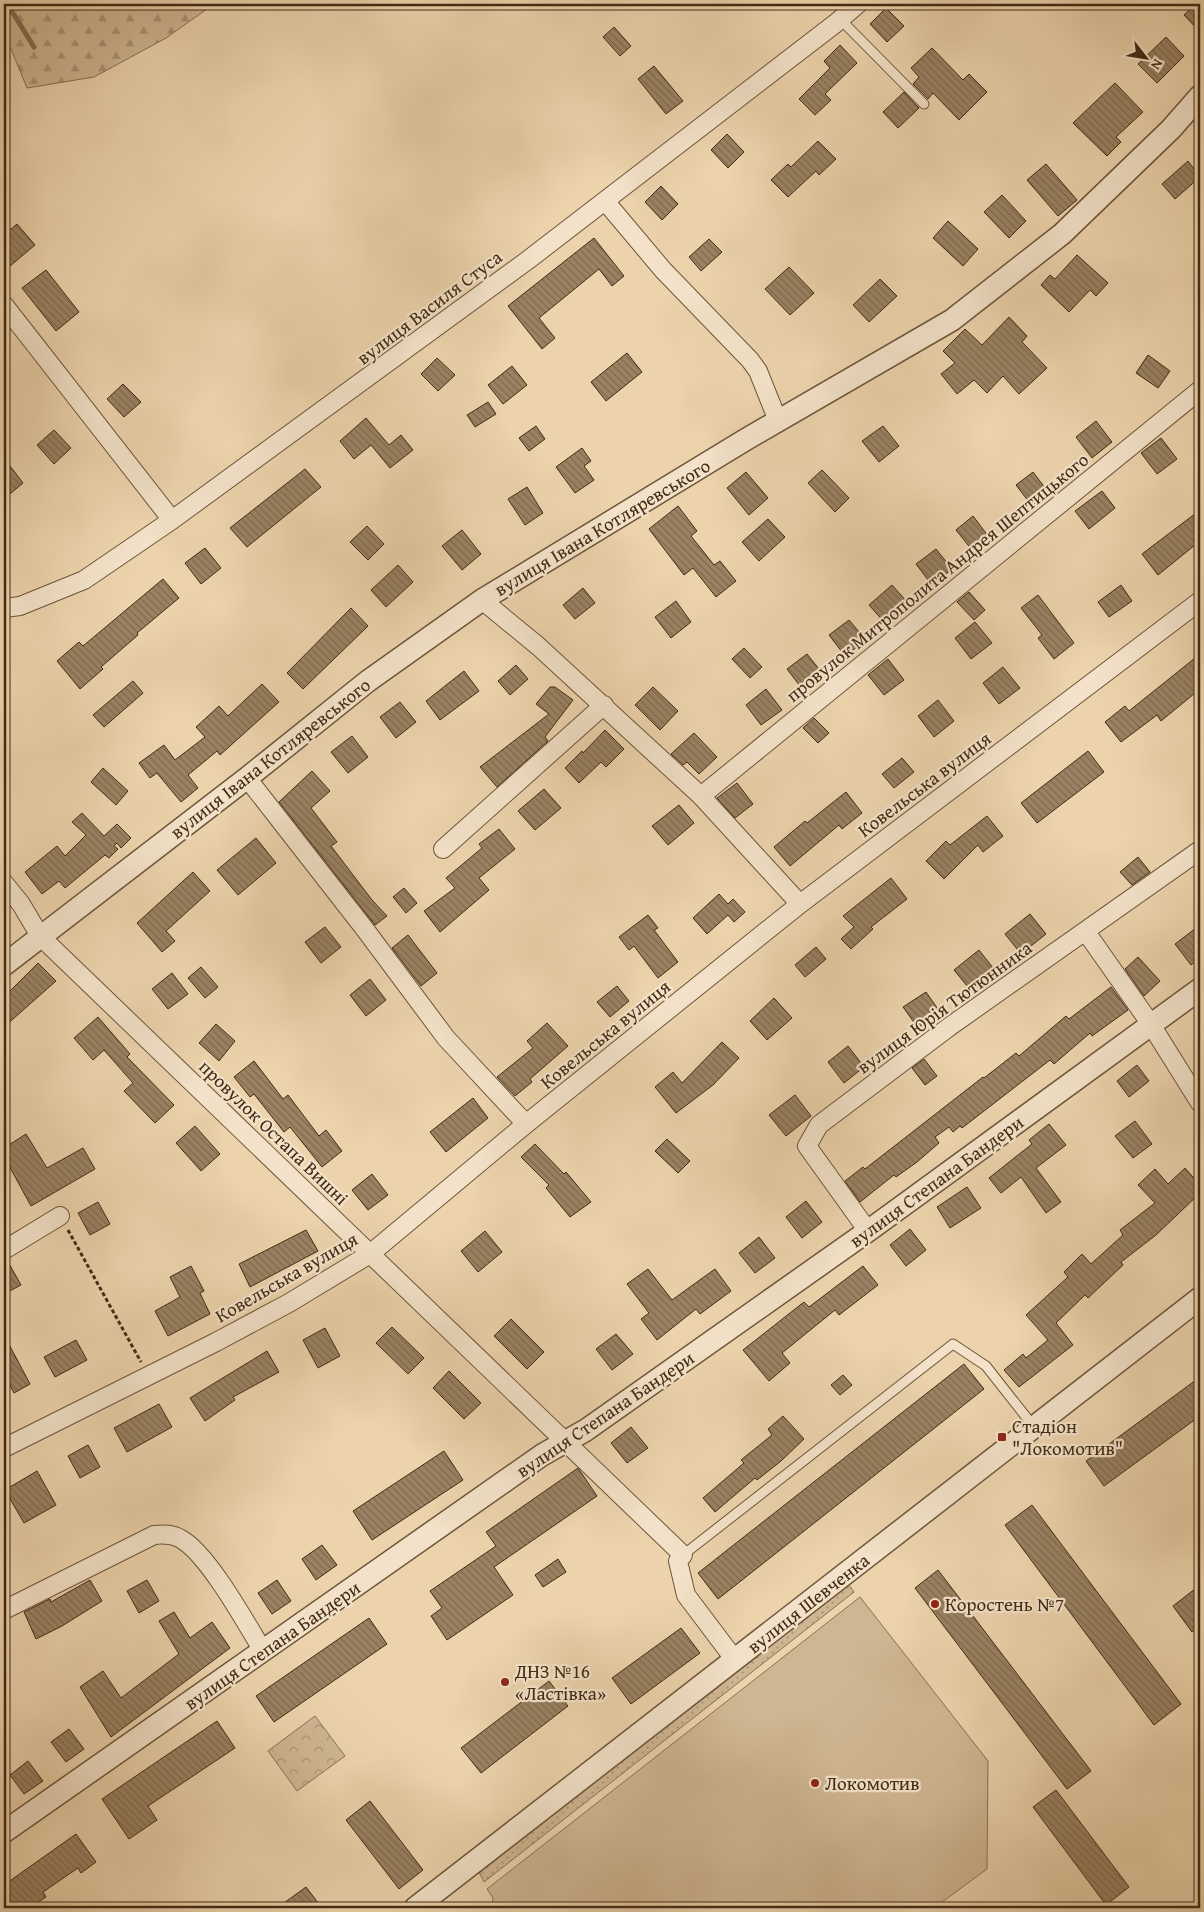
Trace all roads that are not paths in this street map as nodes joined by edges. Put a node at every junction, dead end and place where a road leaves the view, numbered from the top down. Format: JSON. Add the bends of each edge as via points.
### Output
{"nodes":[{"id":1,"x":858,"y":4,"type":"edge"},
{"id":2,"x":840,"y":19,"type":"junction"},
{"id":3,"x":1200,"y":96,"type":"edge"},
{"id":4,"x":924,"y":104,"type":"dead end"},
{"id":5,"x":605,"y":201,"type":"junction"},
{"id":6,"x":4,"y":304,"type":"edge"},
{"id":7,"x":1200,"y":390,"type":"edge"},
{"id":8,"x":778,"y":421,"type":"junction"},
{"id":9,"x":172,"y":520,"type":"junction"},
{"id":10,"x":482,"y":600,"type":"junction"},
{"id":11,"x":1200,"y":600,"type":"edge"},
{"id":12,"x":4,"y":608,"type":"edge"},
{"id":13,"x":604,"y":705,"type":"junction"},
{"id":14,"x":247,"y":778,"type":"junction"},
{"id":15,"x":701,"y":796,"type":"junction"},
{"id":16,"x":443,"y":849,"type":"dead end"},
{"id":17,"x":1200,"y":850,"type":"edge"},
{"id":18,"x":4,"y":883,"type":"edge"},
{"id":19,"x":800,"y":904,"type":"junction"},
{"id":20,"x":1086,"y":932,"type":"junction"},
{"id":21,"x":40,"y":936,"type":"junction"},
{"id":22,"x":4,"y":965,"type":"edge"},
{"id":23,"x":1200,"y":988,"type":"edge"},
{"id":24,"x":1150,"y":1023,"type":"junction"},
{"id":25,"x":1200,"y":1103,"type":"edge"},
{"id":26,"x":526,"y":1124,"type":"junction"},
{"id":27,"x":60,"y":1216,"type":"road end"},
{"id":28,"x":868,"y":1231,"type":"junction"},
{"id":29,"x":4,"y":1250,"type":"edge"},
{"id":30,"x":370,"y":1254,"type":"junction"},
{"id":31,"x":1200,"y":1298,"type":"edge"},
{"id":32,"x":1034,"y":1427,"type":"junction"},
{"id":33,"x":564,"y":1442,"type":"junction"},
{"id":34,"x":4,"y":1448,"type":"edge"},
{"id":35,"x":683,"y":1555,"type":"junction"},
{"id":36,"x":4,"y":1610,"type":"edge"},
{"id":37,"x":263,"y":1651,"type":"junction"},
{"id":38,"x":735,"y":1660,"type":"junction"},
{"id":39,"x":4,"y":1832,"type":"edge"},
{"id":40,"x":416,"y":1908,"type":"edge"}],
"edges":[{"from":1,"to":2,"type":"street","name":"вулиця Василя Стуса"},
{"from":2,"to":4,"type":"lane"},
{"from":2,"to":5,"type":"street","name":"вулиця Василя Стуса"},
{"from":3,"to":8,"type":"street","name":"вулиця Івана Котляревського","via":[[1171,129],[1062,234],[952,320]]},
{"from":5,"to":8,"type":"street","via":[[663,270],[750,360],[758,371]]},
{"from":5,"to":9,"type":"street","name":"вулиця Василя Стуса"},
{"from":6,"to":9,"type":"street"},
{"from":7,"to":15,"type":"street","name":"провулок Митрополита Андрея Шептицького"},
{"from":8,"to":10,"type":"street","name":"вулиця Івана Котляревського"},
{"from":9,"to":12,"type":"street","name":"вулиця Василя Стуса","via":[[84,580],[20,606]]},
{"from":10,"to":13,"type":"street"},
{"from":10,"to":14,"type":"street","name":"вулиця Івана Котляревського","via":[[368,682]]},
{"from":11,"to":19,"type":"street","name":"Ковельська вулиця"},
{"from":13,"to":15,"type":"street"},
{"from":13,"to":16,"type":"street"},
{"from":14,"to":21,"type":"street","name":"вулиця Івана Котляревського"},
{"from":14,"to":26,"type":"street","via":[[446,1038]]},
{"from":15,"to":19,"type":"street"},
{"from":17,"to":20,"type":"street","name":"вулиця Юрія Тютюнника"},
{"from":18,"to":21,"type":"street","name":"провулок Остапа Вишні"},
{"from":19,"to":26,"type":"street","name":"Ковельська вулиця"},
{"from":20,"to":24,"type":"street"},
{"from":20,"to":28,"type":"street","name":"вулиця Юрія Тютюнника","via":[[950,1027],[819,1125],[807,1146]]},
{"from":21,"to":22,"type":"street","name":"вулиця Івана Котляревського"},
{"from":21,"to":30,"type":"street","name":"провулок Остапа Вишні"},
{"from":23,"to":24,"type":"street","name":"вулиця Степана Бандери"},
{"from":24,"to":25,"type":"street"},
{"from":24,"to":28,"type":"street","name":"вулиця Степана Бандери"},
{"from":26,"to":30,"type":"street","name":"Ковельська вулиця"},
{"from":27,"to":29,"type":"street"},
{"from":28,"to":33,"type":"street","name":"вулиця Степана Бандери","via":[[586,1430]]},
{"from":30,"to":33,"type":"street","name":"провулок Остапа Вишні"},
{"from":30,"to":34,"type":"street","name":"Ковельська вулиця","via":[[289,1303]]},
{"from":31,"to":32,"type":"street","name":"вулиця Шевченка"},
{"from":32,"to":35,"type":"lane","via":[[986,1366],[953,1344]]},
{"from":32,"to":38,"type":"street","name":"вулиця Шевченка"},
{"from":33,"to":35,"type":"street","name":"провулок Остапа Вишні"},
{"from":33,"to":37,"type":"street","name":"вулиця Степана Бандери"},
{"from":35,"to":38,"type":"street","via":[[678,1561],[686,1594]]},
{"from":36,"to":37,"type":"street","via":[[154,1535],[168,1534],[182,1539],[205,1563]]},
{"from":37,"to":39,"type":"street","name":"вулиця Степана Бандери"},
{"from":38,"to":40,"type":"street","name":"вулиця Шевченка"}]}
